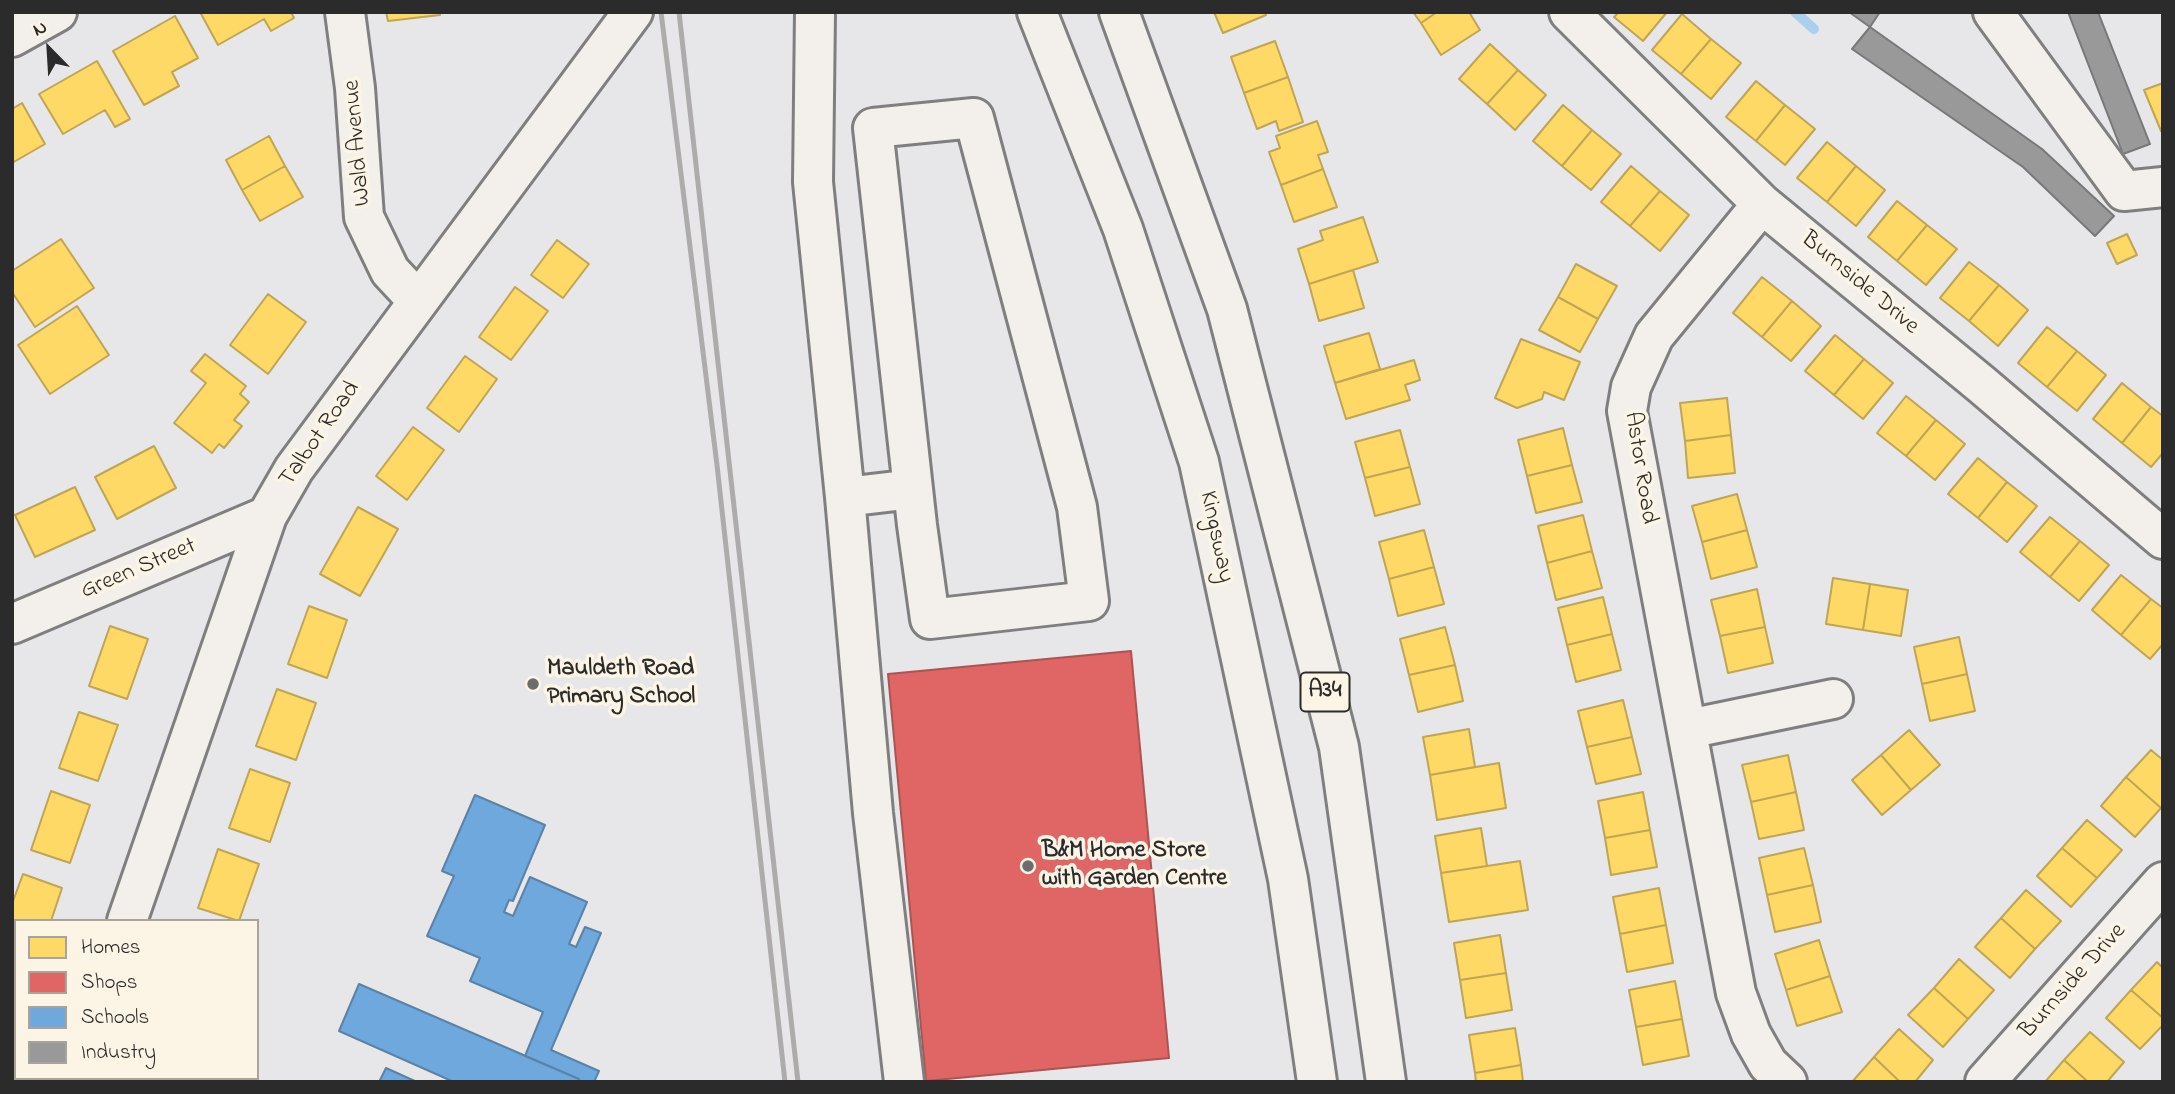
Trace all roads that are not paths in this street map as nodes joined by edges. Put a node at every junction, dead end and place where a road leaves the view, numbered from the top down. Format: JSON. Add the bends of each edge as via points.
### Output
{"nodes":[{"id":1,"x":57,"y":12,"type":"edge"},
{"id":2,"x":345,"y":12,"type":"edge"},
{"id":3,"x":633,"y":12,"type":"edge"},
{"id":4,"x":815,"y":12,"type":"edge"},
{"id":5,"x":1037,"y":12,"type":"edge"},
{"id":6,"x":1119,"y":12,"type":"edge"},
{"id":7,"x":1569,"y":12,"type":"edge"},
{"id":8,"x":1993,"y":12,"type":"edge"},
{"id":9,"x":12,"y":37,"type":"edge"},
{"id":10,"x":2163,"y":187,"type":"edge"},
{"id":11,"x":1762,"y":204,"type":"junction"},
{"id":12,"x":417,"y":300,"type":"junction"},
{"id":13,"x":913,"y":489,"type":"junction"},
{"id":14,"x":845,"y":497,"type":"junction"},
{"id":15,"x":267,"y":516,"type":"junction"},
{"id":16,"x":2163,"y":539,"type":"edge"},
{"id":17,"x":12,"y":624,"type":"edge"},
{"id":18,"x":1833,"y":699,"type":"dead end"},
{"id":19,"x":1688,"y":729,"type":"junction"},
{"id":20,"x":2163,"y":882,"type":"edge"},
{"id":21,"x":128,"y":919,"type":"edge"},
{"id":22,"x":904,"y":1082,"type":"edge"},
{"id":23,"x":1317,"y":1082,"type":"edge"},
{"id":24,"x":1386,"y":1082,"type":"edge"},
{"id":25,"x":1787,"y":1082,"type":"edge"},
{"id":26,"x":1985,"y":1082,"type":"edge"}],
"edges":[{"from":1,"to":9,"type":"main road"},
{"from":2,"to":12,"type":"main road","name":"Wald Avenue","via":[[364,218],[390,271]]},
{"from":3,"to":12,"type":"main road","name":"Talbot Road"},
{"from":4,"to":14,"type":"main road","via":[[813,182]]},
{"from":5,"to":23,"type":"main road","name":"Kingsway","via":[[1123,229],[1199,462],[1288,879]]},
{"from":6,"to":24,"type":"main road","number":"A34","via":[[1227,309],[1339,747]]},
{"from":7,"to":11,"type":"main road","name":"Burnside Drive"},
{"from":8,"to":10,"type":"main road","via":[[2124,191]]},
{"from":11,"to":16,"type":"main road","name":"Burnside Drive"},
{"from":11,"to":19,"type":"main road","name":"Astor Road","via":[[1654,336],[1627,411]]},
{"from":12,"to":15,"type":"main road","name":"Talbot Road","via":[[294,469]]},
{"from":13,"to":13,"type":"main road","via":[[873,128],[974,118],[1077,507],[1089,601],[930,619]]},
{"from":13,"to":14,"type":"main road"},
{"from":14,"to":22,"type":"main road","via":[[873,813]]},
{"from":15,"to":17,"type":"main road","name":"Green Street"},
{"from":15,"to":21,"type":"main road","name":"Talbot Road"},
{"from":18,"to":19,"type":"main road"},
{"from":19,"to":25,"type":"main road","name":"Astor Road","via":[[1736,993],[1768,1064]]},
{"from":20,"to":26,"type":"main road","name":"Burnside Drive"}]}
